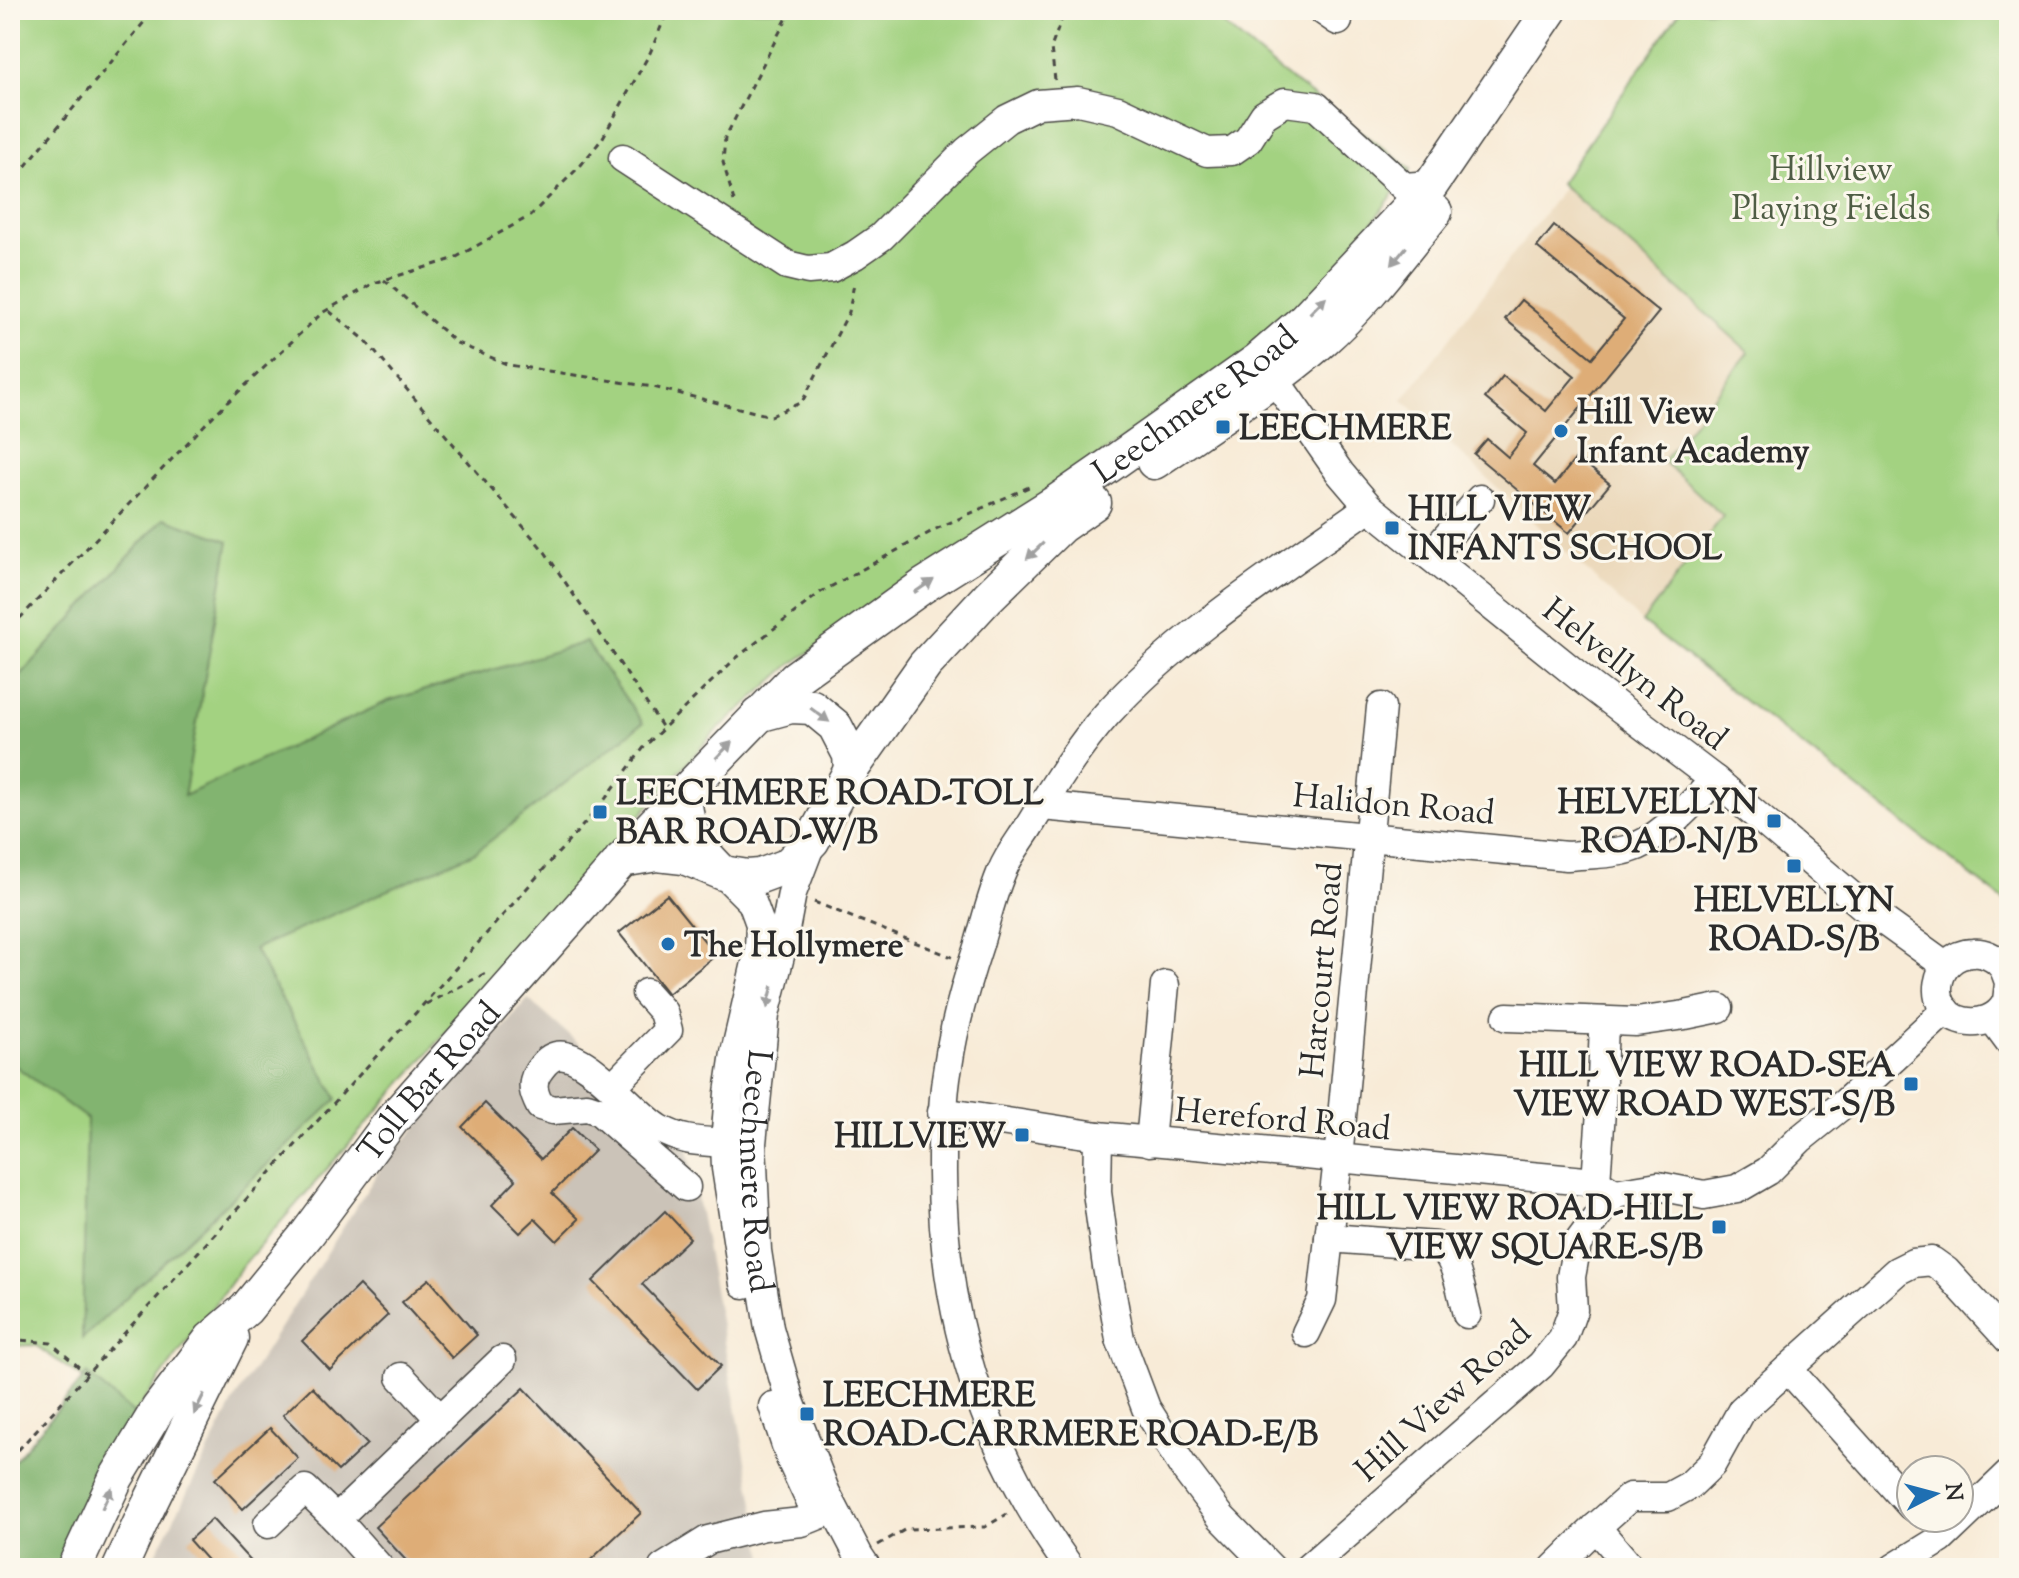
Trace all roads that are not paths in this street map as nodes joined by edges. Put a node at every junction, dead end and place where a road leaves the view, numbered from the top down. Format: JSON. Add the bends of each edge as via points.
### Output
{"nodes":[{"id":1,"x":1550,"y":10,"type":"edge"},
{"id":2,"x":1574,"y":10,"type":"edge"},
{"id":3,"x":623,"y":158,"type":"dead end"},
{"id":4,"x":1431,"y":185,"type":"junction"},
{"id":5,"x":1266,"y":370,"type":"junction"},
{"id":6,"x":1480,"y":499,"type":"dead end"},
{"id":7,"x":1369,"y":507,"type":"junction"},
{"id":8,"x":1430,"y":556,"type":"junction"},
{"id":9,"x":1381,"y":707,"type":"dead end"},
{"id":10,"x":758,"y":715,"type":"junction"},
{"id":11,"x":851,"y":770,"type":"junction"},
{"id":12,"x":1715,"y":780,"type":"junction"},
{"id":13,"x":684,"y":793,"type":"junction"},
{"id":14,"x":1042,"y":806,"type":"junction"},
{"id":15,"x":651,"y":827,"type":"joint"},
{"id":16,"x":1369,"y":836,"type":"junction"},
{"id":17,"x":812,"y":841,"type":"junction"},
{"id":18,"x":621,"y":860,"type":"junction"},
{"id":19,"x":723,"y":873,"type":"junction"},
{"id":20,"x":1945,"y":965,"type":"junction"},
{"id":21,"x":2007,"y":971,"type":"edge"},
{"id":22,"x":1165,"y":985,"type":"dead end"},
{"id":23,"x":646,"y":993,"type":"dead end"},
{"id":24,"x":1719,"y":1008,"type":"dead end"},
{"id":25,"x":1946,"y":1010,"type":"junction"},
{"id":26,"x":1507,"y":1017,"type":"dead end"},
{"id":27,"x":1992,"y":1018,"type":"junction"},
{"id":28,"x":1604,"y":1021,"type":"junction"},
{"id":29,"x":2009,"y":1041,"type":"edge"},
{"id":30,"x":612,"y":1087,"type":"junction"},
{"id":31,"x":942,"y":1112,"type":"junction"},
{"id":32,"x":1098,"y":1136,"type":"junction"},
{"id":33,"x":1150,"y":1142,"type":"junction"},
{"id":34,"x":725,"y":1143,"type":"junction"},
{"id":35,"x":1338,"y":1159,"type":"junction"},
{"id":36,"x":686,"y":1187,"type":"dead end"},
{"id":37,"x":1606,"y":1188,"type":"junction"},
{"id":38,"x":1329,"y":1238,"type":"junction"},
{"id":39,"x":246,"y":1309,"type":"junction"},
{"id":40,"x":1467,"y":1314,"type":"dead end"},
{"id":41,"x":2006,"y":1329,"type":"edge"},
{"id":42,"x":1306,"y":1333,"type":"dead end"},
{"id":43,"x":502,"y":1360,"type":"dead end"},
{"id":44,"x":1788,"y":1369,"type":"junction"},
{"id":45,"x":401,"y":1377,"type":"dead end"},
{"id":46,"x":440,"y":1419,"type":"junction"},
{"id":47,"x":2009,"y":1474,"type":"edge"},
{"id":48,"x":1895,"y":1488,"type":"edge"},
{"id":49,"x":1975,"y":1498,"type":"edge"},
{"id":50,"x":822,"y":1505,"type":"junction"},
{"id":51,"x":336,"y":1519,"type":"junction"},
{"id":52,"x":268,"y":1524,"type":"dead end"},
{"id":53,"x":1596,"y":1527,"type":"junction"},
{"id":54,"x":1925,"y":1534,"type":"edge"},
{"id":55,"x":858,"y":1564,"type":"edge"},
{"id":56,"x":74,"y":1568,"type":"edge"},
{"id":57,"x":120,"y":1568,"type":"edge"},
{"id":58,"x":380,"y":1568,"type":"edge"},
{"id":59,"x":663,"y":1568,"type":"edge"},
{"id":60,"x":1070,"y":1568,"type":"edge"},
{"id":61,"x":1271,"y":1568,"type":"edge"},
{"id":62,"x":1308,"y":1568,"type":"edge"},
{"id":63,"x":1554,"y":1568,"type":"edge"},
{"id":64,"x":1631,"y":1568,"type":"edge"},
{"id":65,"x":1894,"y":1568,"type":"edge"}],
"edges":[{"from":1,"to":4,"type":"main road","name":"Leechmere Road"},
{"from":2,"to":5,"type":"main road","name":"Leechmere Road","one_way":true,"via":[[1431,217],[1363,300],[1326,338]]},
{"from":3,"to":4,"type":"street","via":[[787,265],[808,270],[831,268],[881,237],[967,151],[1007,119],[1038,104],[1078,101],[1118,110],[1207,152],[1232,151],[1248,140],[1264,115],[1285,102],[1316,106],[1404,187]]},
{"from":5,"to":4,"type":"main road","name":"Leechmere Road","one_way":true,"via":[[1302,322]]},
{"from":5,"to":7,"type":"street","name":"Helvellyn Road"},
{"from":10,"to":5,"type":"main road","name":"Leechmere Road","one_way":true,"via":[[795,678],[923,586]]},
{"from":5,"to":11,"type":"main road","name":"Leechmere Road","one_way":true,"via":[[1061,526],[925,665]]},
{"from":6,"to":8,"type":"street"},
{"from":7,"to":8,"type":"street","name":"Helvellyn Road"},
{"from":7,"to":14,"type":"street","via":[[1234,603],[1149,673],[1067,764]]},
{"from":8,"to":12,"type":"street","name":"Helvellyn Road"},
{"from":9,"to":16,"type":"street","name":"Harcourt Road"},
{"from":10,"to":11,"type":"main road","one_way":true,"via":[[791,706],[812,707],[835,726],[850,755]]},
{"from":13,"to":10,"type":"main road","name":"Leechmere Road","one_way":true},
{"from":11,"to":17,"type":"main road","name":"Leechmere Road"},
{"from":12,"to":16,"type":"street","name":"Halidon Road","via":[[1657,835],[1630,849],[1602,854],[1567,856]]},
{"from":12,"to":20,"type":"street","name":"Helvellyn Road","via":[[1863,906]]},
{"from":13,"to":15,"type":"main road","name":"Leechmere Road"},
{"from":13,"to":19,"type":"main road","name":"Leechmere Road","via":[[689,830]]},
{"from":14,"to":16,"type":"street","name":"Halidon Road"},
{"from":14,"to":31,"type":"street","via":[[1002,870],[955,1027]]},
{"from":15,"to":18,"type":"main road","name":"Toll Bar Road"},
{"from":16,"to":35,"type":"street","name":"Harcourt Road"},
{"from":17,"to":19,"type":"main road","via":[[787,866],[774,871],[748,877]]},
{"from":17,"to":50,"type":"street","name":"Leechmere Road","one_way":true,"via":[[792,893],[765,1015],[752,1143],[757,1251],[769,1328]]},
{"from":18,"to":19,"type":"main road","via":[[657,854],[684,857]]},
{"from":18,"to":39,"type":"main road","name":"Toll Bar Road","via":[[392,1120]]},
{"from":19,"to":34,"type":"street","name":"Leechmere Road","via":[[752,902],[760,924],[733,1066]]},
{"from":20,"to":21,"type":"street","via":[[1962,953],[1983,952]]},
{"from":20,"to":25,"type":"street","via":[[1938,980]]},
{"from":21,"to":27,"type":"street","via":[[2006,1003]]},
{"from":22,"to":33,"type":"street"},
{"from":23,"to":30,"type":"street","via":[[663,1012],[668,1030]]},
{"from":24,"to":28,"type":"street","via":[[1636,1022]]},
{"from":25,"to":27,"type":"street","via":[[1968,1022]]},
{"from":25,"to":37,"type":"street","via":[[1768,1171],[1737,1189],[1704,1195],[1658,1186]]},
{"from":26,"to":28,"type":"street"},
{"from":27,"to":29,"type":"street"},
{"from":28,"to":37,"type":"street","via":[[1601,1111]]},
{"from":30,"to":34,"type":"street","via":[[671,1134]]},
{"from":30,"to":36,"type":"street","via":[[585,1065],[558,1055],[544,1063],[533,1091],[540,1106],[553,1110],[599,1111]]},
{"from":31,"to":32,"type":"street","name":"Hereford Road"},
{"from":31,"to":60,"type":"street","via":[[941,1211],[947,1267],[972,1376],[1010,1472]]},
{"from":32,"to":33,"type":"street","name":"Hereford Road"},
{"from":32,"to":61,"type":"street","via":[[1097,1192],[1107,1267],[1120,1339],[1146,1408],[1221,1517]]},
{"from":33,"to":35,"type":"street","name":"Hereford Road"},
{"from":34,"to":50,"type":"street","name":"Leechmere Road","via":[[751,1323],[772,1404],[790,1458]]},
{"from":35,"to":37,"type":"street","name":"Hereford Road"},
{"from":35,"to":38,"type":"street","name":"Harcourt Road"},
{"from":37,"to":62,"type":"street","name":"Hill View Road","via":[[1577,1244],[1573,1310],[1563,1338],[1541,1365]]},
{"from":38,"to":40,"type":"street","via":[[1445,1248]]},
{"from":38,"to":42,"type":"street","name":"Harcourt Road","via":[[1322,1300]]},
{"from":56,"to":39,"type":"main road","name":"Toll Bar Road","one_way":true,"via":[[116,1478],[158,1409],[211,1339]]},
{"from":39,"to":57,"type":"main road","name":"Toll Bar Road","one_way":true},
{"from":41,"to":44,"type":"street","via":[[1932,1261],[1913,1263],[1897,1271]]},
{"from":43,"to":46,"type":"street"},
{"from":44,"to":48,"type":"street"},
{"from":44,"to":53,"type":"street","via":[[1742,1410],[1712,1464],[1690,1485],[1668,1497],[1630,1497]]},
{"from":45,"to":46,"type":"street"},
{"from":46,"to":51,"type":"street"},
{"from":47,"to":49,"type":"street"},
{"from":50,"to":55,"type":"street","name":"Leechmere Road"},
{"from":50,"to":59,"type":"street","via":[[791,1525],[708,1540]]},
{"from":51,"to":52,"type":"street","via":[[305,1489]]},
{"from":51,"to":58,"type":"street"},
{"from":53,"to":63,"type":"street"},
{"from":53,"to":64,"type":"street"},
{"from":54,"to":65,"type":"street"}]}
